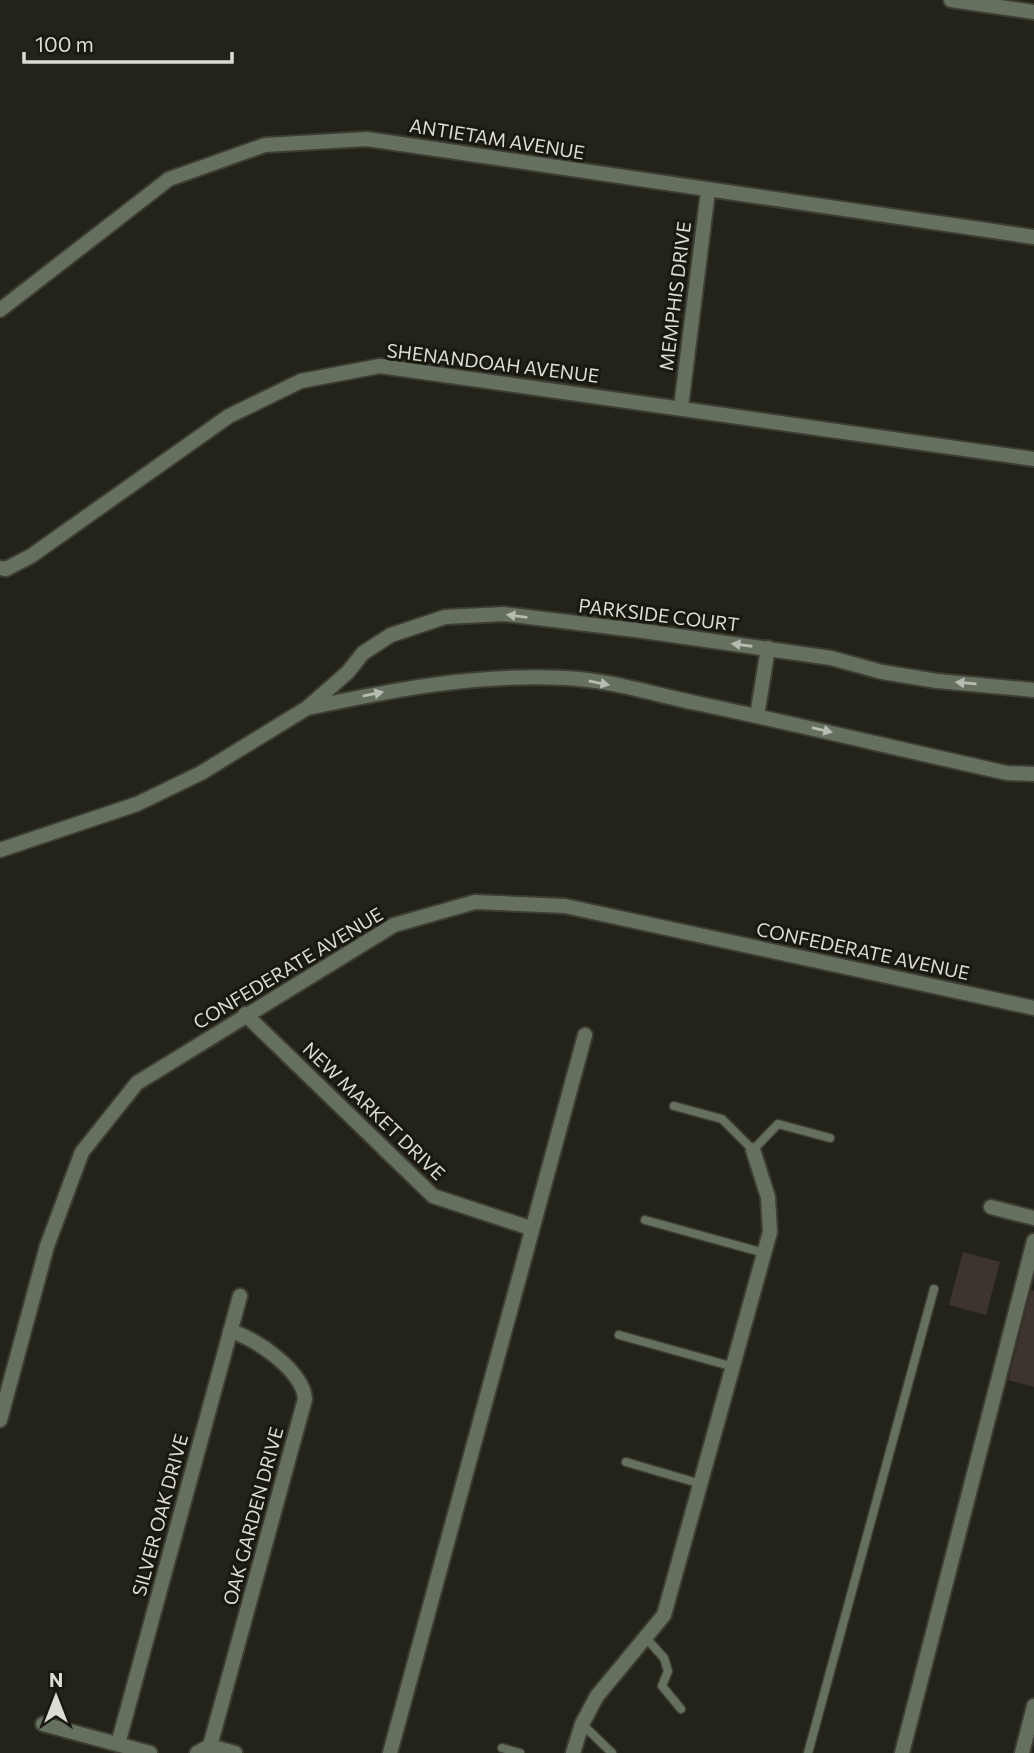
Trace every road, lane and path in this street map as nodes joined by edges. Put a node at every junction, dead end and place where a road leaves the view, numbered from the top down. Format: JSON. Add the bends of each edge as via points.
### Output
{"nodes":[{"id":1,"x":951,"y":0,"type":"edge"},
{"id":2,"x":1034,"y":12,"type":"edge"},
{"id":3,"x":708,"y":191,"type":"junction"},
{"id":4,"x":1034,"y":237,"type":"edge"},
{"id":5,"x":0,"y":310,"type":"edge"},
{"id":6,"x":681,"y":407,"type":"junction"},
{"id":7,"x":1034,"y":459,"type":"edge"},
{"id":8,"x":0,"y":568,"type":"edge"},
{"id":9,"x":768,"y":649,"type":"junction"},
{"id":10,"x":1034,"y":690,"type":"edge"},
{"id":11,"x":307,"y":708,"type":"junction"},
{"id":12,"x":757,"y":716,"type":"junction"},
{"id":13,"x":1034,"y":774,"type":"edge"},
{"id":14,"x":0,"y":850,"type":"edge"},
{"id":15,"x":1034,"y":1007,"type":"edge"},
{"id":16,"x":245,"y":1014,"type":"junction"},
{"id":17,"x":585,"y":1035,"type":"dead end"},
{"id":18,"x":674,"y":1106,"type":"dead end"},
{"id":19,"x":830,"y":1138,"type":"dead end"},
{"id":20,"x":753,"y":1150,"type":"junction"},
{"id":21,"x":992,"y":1207,"type":"dead end"},
{"id":22,"x":1034,"y":1218,"type":"edge"},
{"id":23,"x":645,"y":1220,"type":"dead end"},
{"id":24,"x":530,"y":1228,"type":"junction"},
{"id":25,"x":1034,"y":1241,"type":"edge"},
{"id":26,"x":764,"y":1253,"type":"junction"},
{"id":27,"x":934,"y":1289,"type":"dead end"},
{"id":28,"x":240,"y":1296,"type":"dead end"},
{"id":29,"x":230,"y":1331,"type":"junction"},
{"id":30,"x":620,"y":1335,"type":"dead end"},
{"id":31,"x":734,"y":1367,"type":"junction"},
{"id":32,"x":0,"y":1420,"type":"edge"},
{"id":33,"x":626,"y":1462,"type":"dead end"},
{"id":34,"x":701,"y":1484,"type":"junction"},
{"id":35,"x":646,"y":1638,"type":"junction"},
{"id":36,"x":1034,"y":1706,"type":"edge"},
{"id":37,"x":681,"y":1709,"type":"dead end"},
{"id":38,"x":43,"y":1724,"type":"dead end"},
{"id":39,"x":582,"y":1724,"type":"junction"},
{"id":40,"x":118,"y":1744,"type":"junction"},
{"id":41,"x":502,"y":1748,"type":"dead end"},
{"id":42,"x":204,"y":1750,"type":"edge"},
{"id":43,"x":150,"y":1753,"type":"edge"},
{"id":44,"x":235,"y":1753,"type":"edge"},
{"id":45,"x":390,"y":1753,"type":"edge"},
{"id":46,"x":520,"y":1753,"type":"edge"},
{"id":47,"x":573,"y":1753,"type":"edge"},
{"id":48,"x":612,"y":1753,"type":"edge"},
{"id":49,"x":808,"y":1753,"type":"edge"},
{"id":50,"x":902,"y":1753,"type":"edge"},
{"id":51,"x":1022,"y":1753,"type":"edge"}],
"edges":[{"from":1,"to":2,"type":"street"},
{"from":3,"to":4,"type":"street","name":"ANTIETAM AVENUE"},
{"from":3,"to":5,"type":"street","name":"ANTIETAM AVENUE","via":[[367,139],[265,145],[169,179]]},
{"from":3,"to":6,"type":"street","name":"MEMPHIS DRIVE"},
{"from":6,"to":7,"type":"street","name":"SHENANDOAH AVENUE"},
{"from":6,"to":8,"type":"street","name":"SHENANDOAH AVENUE","via":[[380,366],[300,381],[229,416],[31,556]]},
{"from":10,"to":9,"type":"street","name":"PARKSIDE COURT","one_way":true,"via":[[937,681]]},
{"from":9,"to":11,"type":"street","name":"PARKSIDE COURT","one_way":true,"via":[[504,614],[445,617],[391,635],[363,653]]},
{"from":9,"to":12,"type":"street"},
{"from":11,"to":12,"type":"street","name":"PARKSIDE COURT","one_way":true,"via":[[447,683],[537,677],[596,682]]},
{"from":11,"to":14,"type":"street","name":"PARKSIDE COURT","via":[[201,773],[138,804]]},
{"from":12,"to":13,"type":"street","name":"PARKSIDE COURT","one_way":true,"via":[[1007,773]]},
{"from":15,"to":16,"type":"street","name":"CONFEDERATE AVENUE","via":[[565,906],[475,902],[394,925]]},
{"from":16,"to":24,"type":"street","name":"NEW MARKET DRIVE","via":[[433,1196]]},
{"from":16,"to":32,"type":"street","name":"CONFEDERATE AVENUE","via":[[137,1083],[82,1152],[47,1246]]},
{"from":17,"to":24,"type":"street"},
{"from":18,"to":20,"type":"lane","via":[[722,1119]]},
{"from":19,"to":20,"type":"lane","via":[[778,1124]]},
{"from":20,"to":26,"type":"street","via":[[768,1197],[770,1232]]},
{"from":21,"to":22,"type":"street"},
{"from":23,"to":26,"type":"lane"},
{"from":24,"to":45,"type":"street"},
{"from":25,"to":50,"type":"street"},
{"from":26,"to":31,"type":"street"},
{"from":27,"to":49,"type":"lane"},
{"from":28,"to":29,"type":"street","name":"SILVER OAK DRIVE"},
{"from":29,"to":40,"type":"street","name":"SILVER OAK DRIVE"},
{"from":29,"to":42,"type":"street","name":"OAK GARDEN DRIVE","via":[[258,1341],[300,1382],[305,1399]]},
{"from":30,"to":31,"type":"lane"},
{"from":31,"to":34,"type":"street"},
{"from":33,"to":34,"type":"lane"},
{"from":34,"to":35,"type":"street","via":[[664,1615]]},
{"from":35,"to":37,"type":"lane","via":[[664,1658],[668,1671],[664,1693]]},
{"from":35,"to":39,"type":"street","via":[[597,1696]]},
{"from":36,"to":51,"type":"street"},
{"from":38,"to":40,"type":"street"},
{"from":39,"to":47,"type":"street"},
{"from":39,"to":48,"type":"lane"},
{"from":40,"to":43,"type":"street"},
{"from":41,"to":46,"type":"lane"},
{"from":42,"to":44,"type":"street"}]}
